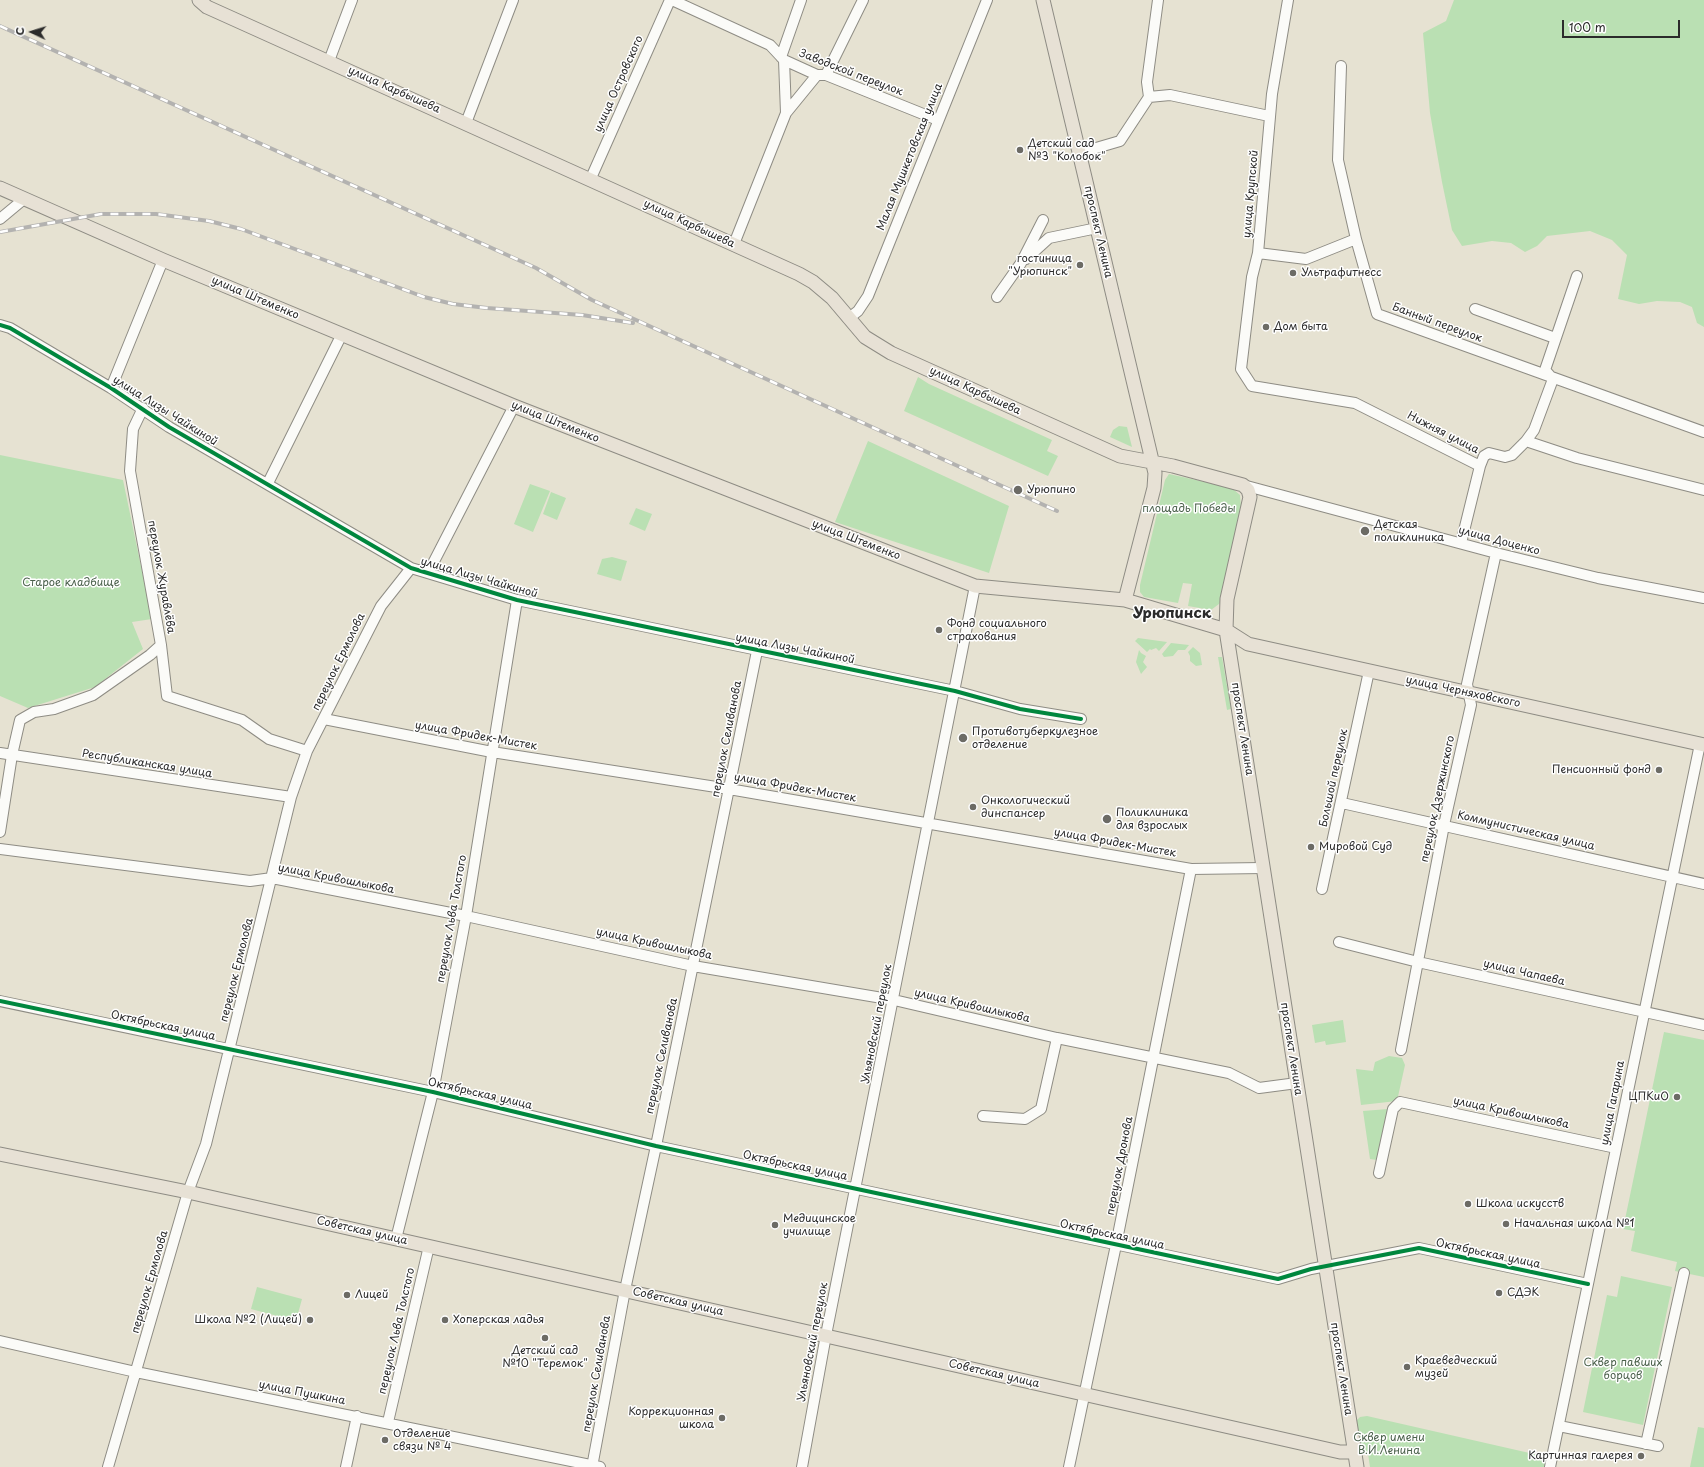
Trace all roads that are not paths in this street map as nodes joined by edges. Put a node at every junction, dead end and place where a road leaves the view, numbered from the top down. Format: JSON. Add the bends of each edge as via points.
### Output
{"nodes":[{"id":1,"x":191,"y":0,"type":"edge"},
{"id":2,"x":352,"y":0,"type":"edge"},
{"id":3,"x":513,"y":0,"type":"edge"},
{"id":4,"x":671,"y":0,"type":"edge"},
{"id":5,"x":802,"y":0,"type":"edge"},
{"id":6,"x":863,"y":0,"type":"edge"},
{"id":7,"x":987,"y":0,"type":"edge"},
{"id":8,"x":1043,"y":0,"type":"edge"},
{"id":9,"x":1158,"y":0,"type":"edge"},
{"id":10,"x":1288,"y":0,"type":"edge"},
{"id":11,"x":203,"y":4,"type":"edge"},
{"id":12,"x":782,"y":58,"type":"junction"},
{"id":13,"x":328,"y":61,"type":"junction"},
{"id":14,"x":1341,"y":66,"type":"dead end"},
{"id":15,"x":821,"y":75,"type":"junction"},
{"id":16,"x":1149,"y":97,"type":"junction"},
{"id":17,"x":786,"y":113,"type":"junction"},
{"id":18,"x":1269,"y":116,"type":"junction"},
{"id":19,"x":938,"y":120,"type":"junction"},
{"id":20,"x":466,"y":122,"type":"junction"},
{"id":21,"x":1079,"y":153,"type":"junction"},
{"id":22,"x":590,"y":178,"type":"junction"},
{"id":23,"x":0,"y":188,"type":"edge"},
{"id":24,"x":24,"y":200,"type":"junction"},
{"id":25,"x":0,"y":219,"type":"edge"},
{"id":26,"x":1043,"y":220,"type":"dead end"},
{"id":27,"x":1097,"y":228,"type":"junction"},
{"id":28,"x":1356,"y":239,"type":"junction"},
{"id":29,"x":734,"y":244,"type":"junction"},
{"id":30,"x":1258,"y":254,"type":"junction"},
{"id":31,"x":163,"y":260,"type":"junction"},
{"id":32,"x":1021,"y":263,"type":"junction"},
{"id":33,"x":1577,"y":276,"type":"dead end"},
{"id":34,"x":997,"y":298,"type":"dead end"},
{"id":35,"x":1475,"y":309,"type":"dead end"},
{"id":36,"x":849,"y":318,"type":"junction"},
{"id":37,"x":0,"y":325,"type":"edge"},
{"id":38,"x":342,"y":334,"type":"junction"},
{"id":39,"x":1555,"y":338,"type":"junction"},
{"id":40,"x":1553,"y":379,"type":"junction"},
{"id":41,"x":1252,"y":386,"type":"joint"},
{"id":42,"x":111,"y":388,"type":"junction"},
{"id":43,"x":514,"y":406,"type":"junction"},
{"id":44,"x":143,"y":408,"type":"junction"},
{"id":45,"x":1704,"y":432,"type":"edge"},
{"id":46,"x":1526,"y":441,"type":"junction"},
{"id":47,"x":1153,"y":463,"type":"junction"},
{"id":48,"x":1480,"y":466,"type":"junction"},
{"id":49,"x":268,"y":483,"type":"junction"},
{"id":50,"x":1243,"y":485,"type":"junction"},
{"id":51,"x":1704,"y":490,"type":"edge"},
{"id":52,"x":1461,"y":543,"type":"junction"},
{"id":53,"x":1496,"y":553,"type":"junction"},
{"id":54,"x":411,"y":568,"type":"junction"},
{"id":55,"x":428,"y":573,"type":"junction"},
{"id":56,"x":975,"y":586,"type":"junction"},
{"id":57,"x":1704,"y":598,"type":"edge"},
{"id":58,"x":517,"y":600,"type":"junction"},
{"id":59,"x":1125,"y":600,"type":"junction"},
{"id":60,"x":1226,"y":630,"type":"junction"},
{"id":61,"x":161,"y":645,"type":"junction"},
{"id":62,"x":757,"y":651,"type":"junction"},
{"id":63,"x":1369,"y":671,"type":"junction"},
{"id":64,"x":955,"y":691,"type":"junction"},
{"id":65,"x":1470,"y":694,"type":"junction"},
{"id":66,"x":324,"y":719,"type":"junction"},
{"id":67,"x":1081,"y":719,"type":"dead end"},
{"id":68,"x":1702,"y":745,"type":"edge"},
{"id":69,"x":307,"y":751,"type":"junction"},
{"id":70,"x":492,"y":752,"type":"junction"},
{"id":71,"x":0,"y":753,"type":"edge"},
{"id":72,"x":12,"y":755,"type":"junction"},
{"id":73,"x":729,"y":789,"type":"junction"},
{"id":74,"x":291,"y":797,"type":"junction"},
{"id":75,"x":1342,"y":803,"type":"junction"},
{"id":76,"x":930,"y":823,"type":"junction"},
{"id":77,"x":1444,"y":825,"type":"junction"},
{"id":78,"x":0,"y":832,"type":"edge"},
{"id":79,"x":0,"y":849,"type":"edge"},
{"id":80,"x":1263,"y":868,"type":"junction"},
{"id":81,"x":1191,"y":869,"type":"junction"},
{"id":82,"x":1671,"y":877,"type":"junction"},
{"id":83,"x":272,"y":878,"type":"junction"},
{"id":84,"x":1704,"y":884,"type":"edge"},
{"id":85,"x":1322,"y":889,"type":"dead end"},
{"id":86,"x":466,"y":916,"type":"junction"},
{"id":87,"x":1339,"y":942,"type":"dead end"},
{"id":88,"x":1418,"y":962,"type":"junction"},
{"id":89,"x":693,"y":966,"type":"junction"},
{"id":90,"x":894,"y":1000,"type":"junction"},
{"id":91,"x":0,"y":1001,"type":"edge"},
{"id":92,"x":1643,"y":1012,"type":"junction"},
{"id":93,"x":1704,"y":1025,"type":"edge"},
{"id":94,"x":1057,"y":1038,"type":"junction"},
{"id":95,"x":230,"y":1049,"type":"junction"},
{"id":96,"x":1401,"y":1050,"type":"dead end"},
{"id":97,"x":1154,"y":1058,"type":"junction"},
{"id":98,"x":1297,"y":1083,"type":"junction"},
{"id":99,"x":433,"y":1092,"type":"junction"},
{"id":100,"x":983,"y":1116,"type":"dead end"},
{"id":101,"x":656,"y":1146,"type":"junction"},
{"id":102,"x":1616,"y":1148,"type":"junction"},
{"id":103,"x":0,"y":1154,"type":"edge"},
{"id":104,"x":1379,"y":1173,"type":"dead end"},
{"id":105,"x":856,"y":1188,"type":"junction"},
{"id":106,"x":188,"y":1192,"type":"junction"},
{"id":107,"x":396,"y":1239,"type":"junction"},
{"id":108,"x":1116,"y":1245,"type":"junction"},
{"id":109,"x":429,"y":1246,"type":"junction"},
{"id":110,"x":1325,"y":1267,"type":"junction"},
{"id":111,"x":1684,"y":1273,"type":"dead end"},
{"id":112,"x":1588,"y":1284,"type":"junction"},
{"id":113,"x":625,"y":1290,"type":"junction"},
{"id":114,"x":826,"y":1335,"type":"junction"},
{"id":115,"x":0,"y":1341,"type":"edge"},
{"id":116,"x":136,"y":1372,"type":"junction"},
{"id":117,"x":1084,"y":1394,"type":"junction"},
{"id":118,"x":357,"y":1416,"type":"junction"},
{"id":119,"x":388,"y":1422,"type":"junction"},
{"id":120,"x":1559,"y":1426,"type":"junction"},
{"id":121,"x":1646,"y":1444,"type":"junction"},
{"id":122,"x":1658,"y":1446,"type":"dead end"},
{"id":123,"x":1354,"y":1452,"type":"junction"},
{"id":124,"x":549,"y":1457,"type":"junction"},
{"id":125,"x":595,"y":1466,"type":"edge"},
{"id":126,"x":108,"y":1467,"type":"edge"},
{"id":127,"x":346,"y":1467,"type":"edge"},
{"id":128,"x":546,"y":1467,"type":"edge"},
{"id":129,"x":802,"y":1467,"type":"edge"},
{"id":130,"x":1069,"y":1467,"type":"edge"},
{"id":131,"x":1357,"y":1467,"type":"edge"},
{"id":132,"x":1550,"y":1467,"type":"edge"}],
"edges":[{"from":1,"to":11,"type":"street"},
{"from":2,"to":13,"type":"street"},
{"from":3,"to":20,"type":"street"},
{"from":4,"to":12,"type":"street","name":"Заводской переулок","via":[[770,45]]},
{"from":4,"to":22,"type":"street","name":"улица Островского"},
{"from":5,"to":12,"type":"street"},
{"from":6,"to":15,"type":"street"},
{"from":7,"to":19,"type":"street","name":"Малая Мушкетовская улица"},
{"from":8,"to":21,"type":"main road","name":"проспект Ленина"},
{"from":9,"to":16,"type":"street","via":[[1147,82]]},
{"from":10,"to":18,"type":"street","name":"улица Крупской"},
{"from":11,"to":13,"type":"main road","name":"улица Карбышева"},
{"from":12,"to":15,"type":"street","name":"Заводской переулок"},
{"from":12,"to":17,"type":"street"},
{"from":13,"to":20,"type":"main road","name":"улица Карбышева"},
{"from":14,"to":28,"type":"street","name":"Банный переулок","via":[[1338,160]]},
{"from":15,"to":17,"type":"street"},
{"from":15,"to":19,"type":"street","name":"Заводской переулок"},
{"from":16,"to":18,"type":"street","via":[[1170,94]]},
{"from":16,"to":21,"type":"street","via":[[1120,141]]},
{"from":17,"to":29,"type":"street"},
{"from":18,"to":30,"type":"street","name":"улица Крупской"},
{"from":19,"to":36,"type":"street","name":"Малая Мушкетовская улица","via":[[868,296],[858,311]]},
{"from":20,"to":22,"type":"main road","name":"улица Карбышева"},
{"from":21,"to":27,"type":"main road","name":"проспект Ленина"},
{"from":22,"to":29,"type":"main road","name":"улица Карбышева"},
{"from":23,"to":24,"type":"main road","name":"улица Штеменко"},
{"from":24,"to":25,"type":"street"},
{"from":24,"to":31,"type":"main road","name":"улица Штеменко"},
{"from":26,"to":32,"type":"street"},
{"from":27,"to":32,"type":"street","via":[[1049,238]]},
{"from":27,"to":47,"type":"main road","name":"проспект Ленина"},
{"from":28,"to":30,"type":"street","via":[[1306,259]]},
{"from":28,"to":40,"type":"street","name":"Банный переулок","via":[[1377,314]]},
{"from":29,"to":36,"type":"main road","name":"улица Карбышева","via":[[813,282],[832,298]]},
{"from":30,"to":41,"type":"street","name":"улица Крупской","via":[[1252,277],[1241,369]]},
{"from":31,"to":38,"type":"main road","name":"улица Штеменко"},
{"from":31,"to":42,"type":"street"},
{"from":32,"to":34,"type":"street"},
{"from":33,"to":39,"type":"street"},
{"from":35,"to":39,"type":"street"},
{"from":36,"to":47,"type":"main road","name":"улица Карбышева","via":[[865,337],[891,353],[1120,456]]},
{"from":37,"to":42,"type":"street","name":"улица Лизы Чайкиной","via":[[10,328]]},
{"from":38,"to":43,"type":"main road","name":"улица Штеменко"},
{"from":38,"to":49,"type":"street"},
{"from":39,"to":40,"type":"street","via":[[1545,370]]},
{"from":40,"to":45,"type":"street","name":"Банный переулок"},
{"from":40,"to":46,"type":"street","via":[[1534,430]]},
{"from":41,"to":48,"type":"street","name":"Нижняя улица","via":[[1355,403]]},
{"from":42,"to":44,"type":"street","name":"улица Лизы Чайкиной"},
{"from":43,"to":55,"type":"street"},
{"from":43,"to":56,"type":"main road","name":"улица Штеменко"},
{"from":44,"to":49,"type":"street","name":"улица Лизы Чайкиной","via":[[169,427]]},
{"from":44,"to":61,"type":"street","name":"переулок Журавлёва","via":[[133,429],[130,471]]},
{"from":46,"to":48,"type":"street","name":"Нижняя улица","via":[[1512,455],[1505,457],[1489,453],[1484,456]]},
{"from":46,"to":51,"type":"street","via":[[1578,458]]},
{"from":47,"to":50,"type":"main road"},
{"from":47,"to":59,"type":"main road","via":[[1156,479]]},
{"from":48,"to":52,"type":"street"},
{"from":49,"to":54,"type":"street","name":"улица Лизы Чайкиной"},
{"from":50,"to":52,"type":"street","name":"улица Доценко"},
{"from":50,"to":60,"type":"main road","via":[[1250,497],[1227,599]]},
{"from":52,"to":53,"type":"street","name":"улица Доценко"},
{"from":53,"to":57,"type":"street","name":"улица Доценко","via":[[1598,578]]},
{"from":53,"to":65,"type":"street","name":"переулок Дзержинского","via":[[1467,684]]},
{"from":54,"to":55,"type":"street","name":"улица Лизы Чайкиной"},
{"from":54,"to":66,"type":"street","name":"переулок Ермолова","via":[[381,606]]},
{"from":55,"to":58,"type":"street","name":"улица Лизы Чайкиной"},
{"from":56,"to":59,"type":"main road","name":"улица Штеменко"},
{"from":56,"to":64,"type":"street","name":"Ульяновский переулок"},
{"from":58,"to":62,"type":"street","name":"улица Лизы Чайкиной"},
{"from":58,"to":70,"type":"street","name":"переулок Льва Толстого"},
{"from":59,"to":60,"type":"main road"},
{"from":60,"to":63,"type":"main road","name":"улица Черняховского","via":[[1248,644]]},
{"from":60,"to":80,"type":"main road","name":"проспект Ленина"},
{"from":61,"to":69,"type":"street","via":[[167,696],[242,720],[269,739]]},
{"from":61,"to":72,"type":"street","name":"переулок Журавлёва","via":[[93,695],[54,709],[34,712],[20,720]]},
{"from":62,"to":64,"type":"street","name":"улица Лизы Чайкиной"},
{"from":62,"to":73,"type":"street","name":"переулок Селиванова"},
{"from":63,"to":65,"type":"main road","name":"улица Черняховского"},
{"from":63,"to":75,"type":"street","name":"Большой переулок"},
{"from":64,"to":67,"type":"street","name":"улица Лизы Чайкиной","via":[[1020,709]]},
{"from":64,"to":76,"type":"street","name":"Ульяновский переулок"},
{"from":65,"to":68,"type":"main road","name":"улица Черняховского"},
{"from":65,"to":77,"type":"street","name":"переулок Дзержинского","via":[[1470,705]]},
{"from":66,"to":69,"type":"street","name":"переулок Ермолова"},
{"from":66,"to":70,"type":"street","name":"улица Фридек-Мистек"},
{"from":68,"to":82,"type":"street","name":"улица Гагарина"},
{"from":69,"to":74,"type":"street","name":"переулок Ермолова"},
{"from":70,"to":73,"type":"street","name":"улица Фридек-Мистек"},
{"from":70,"to":86,"type":"street","name":"переулок Льва Толстого"},
{"from":71,"to":72,"type":"street","name":"Республиканская улица"},
{"from":72,"to":74,"type":"street","name":"Республиканская улица"},
{"from":72,"to":78,"type":"street","name":"переулок Журавлёва"},
{"from":73,"to":76,"type":"street","name":"улица Фридек-Мистек"},
{"from":73,"to":89,"type":"street","name":"переулок Селиванова"},
{"from":74,"to":83,"type":"street","name":"переулок Ермолова"},
{"from":75,"to":77,"type":"street","name":"Коммунистическая улица"},
{"from":75,"to":85,"type":"street","name":"Большой переулок"},
{"from":76,"to":81,"type":"street","name":"улица Фридек-Мистек"},
{"from":76,"to":90,"type":"street","name":"Ульяновский переулок"},
{"from":77,"to":82,"type":"street","name":"Коммунистическая улица"},
{"from":77,"to":88,"type":"street","name":"переулок Дзержинского"},
{"from":79,"to":83,"type":"street","name":"улица Кривошлыкова","via":[[250,881]]},
{"from":80,"to":81,"type":"street","name":"улица Фридек-Мистек"},
{"from":80,"to":98,"type":"main road","name":"проспект Ленина"},
{"from":81,"to":97,"type":"street","name":"переулок Дронова"},
{"from":82,"to":84,"type":"street","name":"Коммунистическая улица"},
{"from":82,"to":92,"type":"street","name":"улица Гагарина"},
{"from":83,"to":86,"type":"street","name":"улица Кривошлыкова"},
{"from":83,"to":95,"type":"street","name":"переулок Ермолова"},
{"from":86,"to":89,"type":"street","name":"улица Кривошлыкова"},
{"from":86,"to":99,"type":"street","name":"переулок Льва Толстого"},
{"from":87,"to":88,"type":"street","name":"улица Чапаева"},
{"from":88,"to":92,"type":"street","name":"улица Чапаева"},
{"from":88,"to":96,"type":"street","name":"переулок Дзержинского"},
{"from":89,"to":90,"type":"street","name":"улица Кривошлыкова"},
{"from":89,"to":101,"type":"street","name":"переулок Селиванова"},
{"from":90,"to":94,"type":"street","name":"улица Кривошлыкова"},
{"from":90,"to":105,"type":"street","name":"Ульяновский переулок"},
{"from":91,"to":95,"type":"street","name":"Октябрьская улица"},
{"from":92,"to":93,"type":"street","name":"улица Чапаева"},
{"from":92,"to":102,"type":"street","name":"улица Гагарина"},
{"from":94,"to":97,"type":"street","name":"улица Кривошлыкова"},
{"from":94,"to":100,"type":"street","via":[[1042,1109],[1025,1119]]},
{"from":95,"to":99,"type":"street","name":"Октябрьская улица"},
{"from":95,"to":106,"type":"street","name":"переулок Ермолова","via":[[206,1144]]},
{"from":97,"to":98,"type":"street","name":"улица Кривошлыкова","via":[[1229,1073],[1259,1088]]},
{"from":97,"to":108,"type":"street","name":"переулок Дронова"},
{"from":98,"to":110,"type":"main road","name":"проспект Ленина"},
{"from":99,"to":101,"type":"street","name":"Октябрьская улица"},
{"from":99,"to":107,"type":"street","name":"переулок Льва Толстого"},
{"from":101,"to":105,"type":"street","name":"Октябрьская улица"},
{"from":101,"to":113,"type":"street","name":"переулок Селиванова"},
{"from":102,"to":104,"type":"street","name":"улица Кривошлыкова","via":[[1400,1102],[1393,1109]]},
{"from":102,"to":112,"type":"street","name":"улица Гагарина"},
{"from":103,"to":106,"type":"main road","name":"Советская улица"},
{"from":105,"to":108,"type":"street","name":"Октябрьская улица"},
{"from":105,"to":114,"type":"street","name":"Ульяновский переулок"},
{"from":106,"to":107,"type":"main road","name":"Советская улица"},
{"from":106,"to":116,"type":"street","name":"переулок Ермолова"},
{"from":107,"to":109,"type":"main road","name":"Советская улица"},
{"from":108,"to":110,"type":"street","name":"Октябрьская улица","via":[[1278,1279]]},
{"from":108,"to":117,"type":"street","name":"переулок Дронова"},
{"from":109,"to":113,"type":"main road","name":"Советская улица"},
{"from":109,"to":119,"type":"street","name":"переулок Льва Толстого"},
{"from":110,"to":112,"type":"street","name":"Октябрьская улица","via":[[1419,1248]]},
{"from":110,"to":123,"type":"main road","name":"проспект Ленина"},
{"from":111,"to":121,"type":"street"},
{"from":112,"to":120,"type":"street","name":"улица Гагарина"},
{"from":113,"to":114,"type":"main road","name":"Советская улица"},
{"from":113,"to":125,"type":"street","name":"переулок Селиванова"},
{"from":114,"to":117,"type":"main road","name":"Советская улица"},
{"from":114,"to":129,"type":"street","name":"Ульяновский переулок"},
{"from":115,"to":116,"type":"street","name":"улица Пушкина"},
{"from":116,"to":118,"type":"street","name":"улица Пушкина"},
{"from":116,"to":126,"type":"street","name":"переулок Ермолова"},
{"from":117,"to":123,"type":"main road","name":"Советская улица","via":[[1340,1452]]},
{"from":117,"to":130,"type":"street","name":"переулок Дронова"},
{"from":118,"to":119,"type":"street","name":"улица Пушкина"},
{"from":118,"to":127,"type":"street"},
{"from":119,"to":124,"type":"street","name":"улица Пушкина"},
{"from":120,"to":121,"type":"street"},
{"from":120,"to":132,"type":"street","name":"улица Гагарина"},
{"from":121,"to":122,"type":"street"},
{"from":123,"to":131,"type":"main road","name":"проспект Ленина"},
{"from":124,"to":125,"type":"street","name":"улица Пушкина"},
{"from":124,"to":128,"type":"street"}]}
